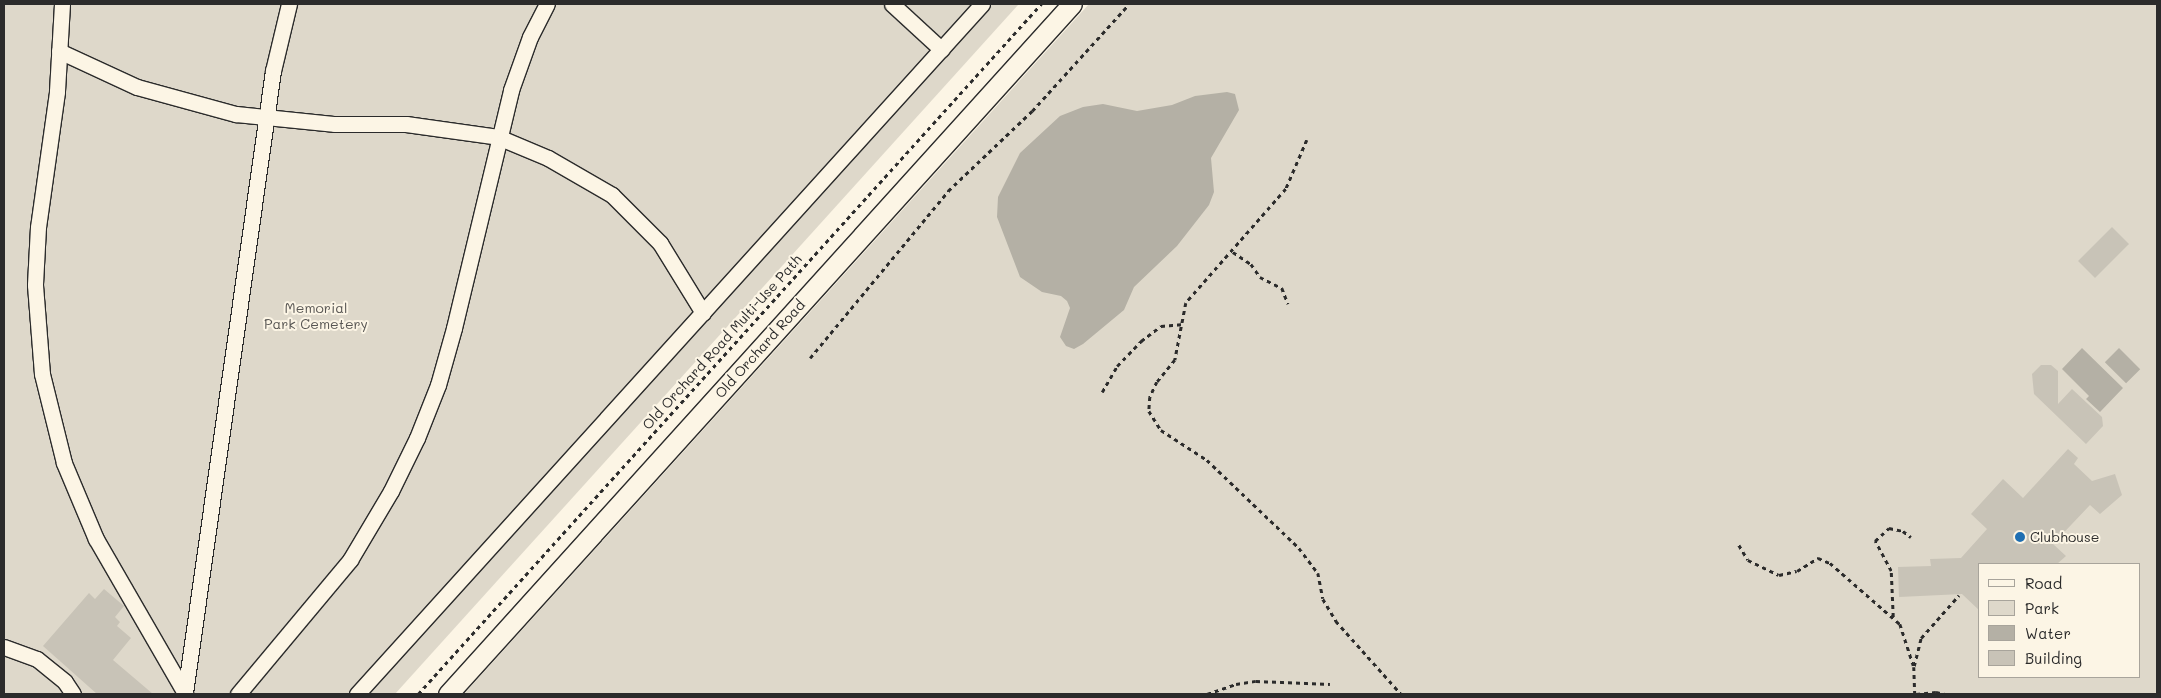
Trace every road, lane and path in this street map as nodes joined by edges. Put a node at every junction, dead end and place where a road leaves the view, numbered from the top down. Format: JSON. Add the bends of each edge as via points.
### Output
{"nodes":[{"id":1,"x":62,"y":4,"type":"edge"},
{"id":2,"x":290,"y":4,"type":"edge"},
{"id":3,"x":547,"y":4,"type":"edge"},
{"id":4,"x":892,"y":4,"type":"edge"},
{"id":5,"x":982,"y":4,"type":"edge"},
{"id":6,"x":1041,"y":4,"type":"edge"},
{"id":7,"x":1072,"y":4,"type":"edge"},
{"id":8,"x":1129,"y":4,"type":"edge"},
{"id":9,"x":941,"y":49,"type":"junction"},
{"id":10,"x":60,"y":51,"type":"junction"},
{"id":11,"x":267,"y":120,"type":"junction"},
{"id":12,"x":498,"y":137,"type":"junction"},
{"id":13,"x":1307,"y":140,"type":"dead end"},
{"id":14,"x":1233,"y":252,"type":"junction"},
{"id":15,"x":1288,"y":304,"type":"dead end"},
{"id":16,"x":703,"y":313,"type":"junction"},
{"id":17,"x":1184,"y":324,"type":"junction"},
{"id":18,"x":810,"y":358,"type":"dead end"},
{"id":19,"x":1102,"y":392,"type":"dead end"},
{"id":20,"x":1911,"y":536,"type":"dead end"},
{"id":21,"x":1739,"y":545,"type":"dead end"},
{"id":22,"x":1959,"y":595,"type":"dead end"},
{"id":23,"x":1893,"y":617,"type":"junction"},
{"id":24,"x":4,"y":647,"type":"edge"},
{"id":25,"x":1914,"y":667,"type":"junction"},
{"id":26,"x":1330,"y":684,"type":"dead end"},
{"id":27,"x":73,"y":694,"type":"edge"},
{"id":28,"x":182,"y":694,"type":"edge"},
{"id":29,"x":238,"y":694,"type":"edge"},
{"id":30,"x":357,"y":694,"type":"edge"},
{"id":31,"x":418,"y":694,"type":"edge"},
{"id":32,"x":448,"y":694,"type":"edge"},
{"id":33,"x":1207,"y":694,"type":"edge"},
{"id":34,"x":1401,"y":694,"type":"edge"},
{"id":35,"x":1915,"y":694,"type":"edge"},
{"id":36,"x":1945,"y":694,"type":"edge"}],
"edges":[{"from":1,"to":10,"type":"lane"},
{"from":2,"to":11,"type":"lane","via":[[273,71]]},
{"from":3,"to":12,"type":"lane","via":[[530,37]]},
{"from":4,"to":9,"type":"lane"},
{"from":5,"to":9,"type":"lane"},
{"from":6,"to":31,"type":"path","name":"Old Orchard Road Multi-Use Path"},
{"from":7,"to":32,"type":"main road","name":"Old Orchard Road"},
{"from":8,"to":18,"type":"path","via":[[1032,111],[948,191]]},
{"from":9,"to":16,"type":"lane"},
{"from":10,"to":11,"type":"lane","via":[[137,87]]},
{"from":10,"to":28,"type":"lane","via":[[35,276],[42,374],[64,463],[96,539]]},
{"from":11,"to":12,"type":"lane","via":[[406,124]]},
{"from":11,"to":28,"type":"lane"},
{"from":12,"to":16,"type":"lane","via":[[548,158],[612,195],[660,243]]},
{"from":12,"to":29,"type":"lane","via":[[454,328],[438,385],[417,438],[392,491],[350,560]]},
{"from":13,"to":14,"type":"path","via":[[1286,189]]},
{"from":14,"to":15,"type":"path","via":[[1251,264],[1260,277],[1282,288]]},
{"from":14,"to":17,"type":"path","via":[[1186,303]]},
{"from":16,"to":30,"type":"lane"},
{"from":17,"to":19,"type":"path","via":[[1161,326],[1141,341],[1117,366]]},
{"from":17,"to":34,"type":"path","via":[[1175,360],[1150,397],[1150,418],[1161,430],[1207,460],[1300,548],[1318,573],[1323,599],[1336,621]]},
{"from":20,"to":23,"type":"path","via":[[1896,528],[1888,528],[1874,541],[1891,571]]},
{"from":21,"to":23,"type":"path","via":[[1748,560],[1779,575],[1797,571],[1812,560],[1824,559]]},
{"from":22,"to":25,"type":"path","via":[[1922,638]]},
{"from":23,"to":25,"type":"path","via":[[1904,632]]},
{"from":24,"to":27,"type":"lane","via":[[37,659],[65,682]]},
{"from":25,"to":35,"type":"path"},
{"from":26,"to":33,"type":"path","via":[[1256,681]]},
{"from":35,"to":36,"type":"path"}]}
